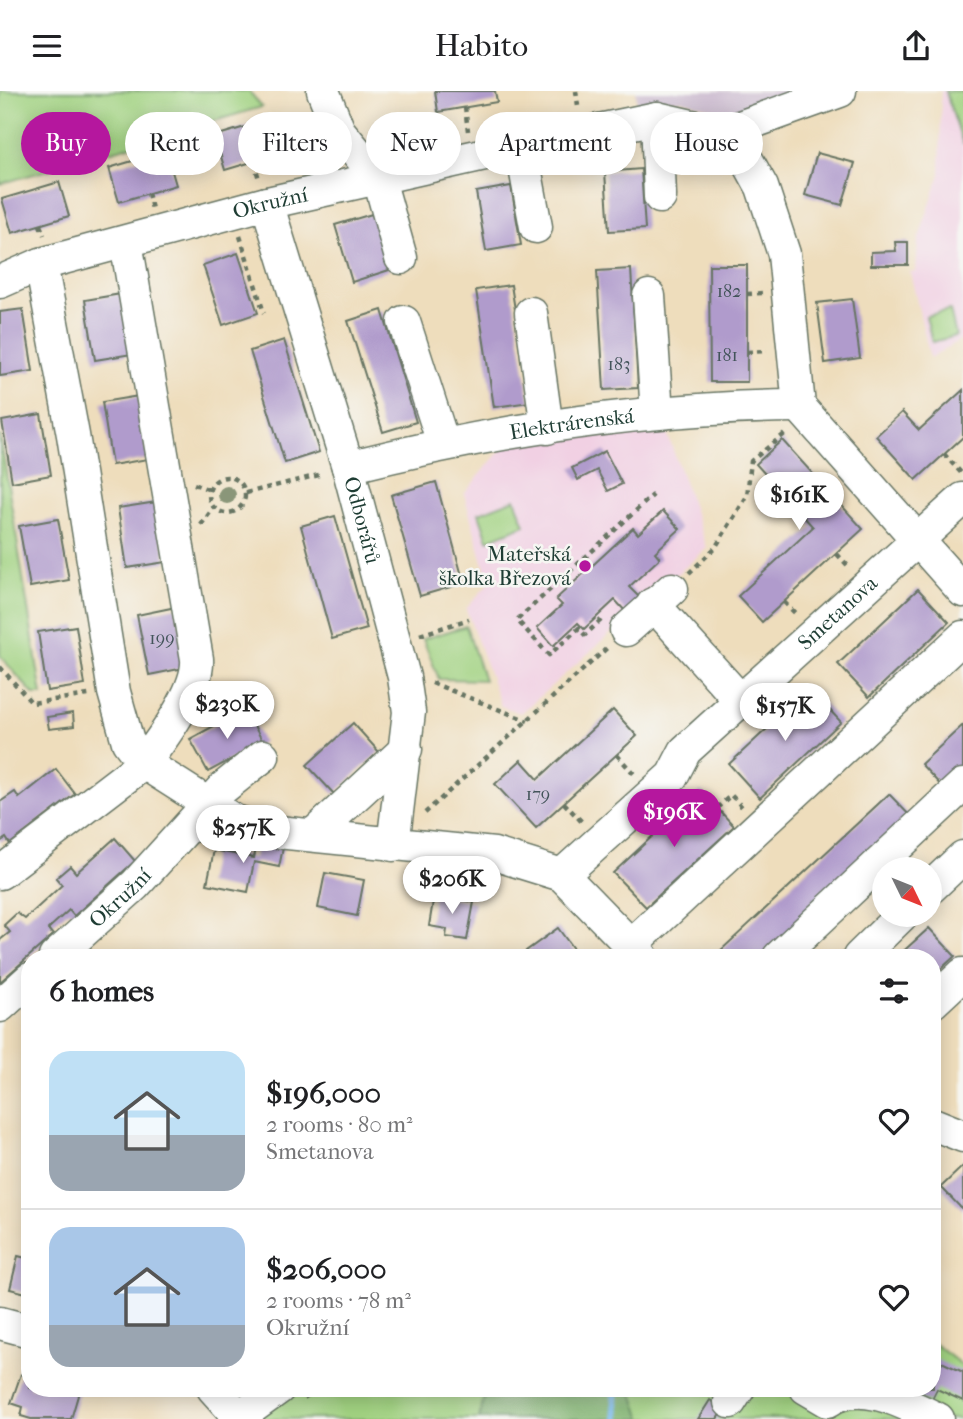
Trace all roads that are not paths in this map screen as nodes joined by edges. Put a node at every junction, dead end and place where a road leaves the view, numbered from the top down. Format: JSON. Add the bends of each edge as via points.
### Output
{"nodes":[{"id":1,"x":323,"y":91,"type":"edge"},
{"id":2,"x":840,"y":91,"type":"edge"},
{"id":3,"x":763,"y":119,"type":"edge"},
{"id":4,"x":475,"y":157,"type":"edge"},
{"id":5,"x":526,"y":175,"type":"edge"},
{"id":6,"x":659,"y":175,"type":"edge"},
{"id":7,"x":755,"y":175,"type":"edge"},
{"id":8,"x":379,"y":179,"type":"junction"},
{"id":9,"x":660,"y":197,"type":"dead end"},
{"id":10,"x":267,"y":203,"type":"junction"},
{"id":11,"x":536,"y":227,"type":"dead end"},
{"id":12,"x":126,"y":242,"type":"junction"},
{"id":13,"x":401,"y":258,"type":"dead end"},
{"id":14,"x":41,"y":264,"type":"junction"},
{"id":15,"x":0,"y":282,"type":"edge"},
{"id":16,"x":649,"y":296,"type":"dead end"},
{"id":17,"x":531,"y":313,"type":"dead end"},
{"id":18,"x":404,"y":322,"type":"dead end"},
{"id":19,"x":657,"y":413,"type":"junction"},
{"id":20,"x":794,"y":419,"type":"junction"},
{"id":21,"x":547,"y":428,"type":"junction"},
{"id":22,"x":443,"y":443,"type":"junction"},
{"id":23,"x":348,"y":467,"type":"junction"},
{"id":24,"x":963,"y":499,"type":"edge"},
{"id":25,"x":918,"y":541,"type":"junction"},
{"id":26,"x":963,"y":591,"type":"edge"},
{"id":27,"x":618,"y":621,"type":"road end"},
{"id":28,"x":963,"y":637,"type":"edge"},
{"id":29,"x":740,"y":699,"type":"junction"},
{"id":30,"x":406,"y":749,"type":"junction"},
{"id":31,"x":263,"y":757,"type":"dead end"},
{"id":32,"x":144,"y":763,"type":"junction"},
{"id":33,"x":963,"y":785,"type":"edge"},
{"id":34,"x":210,"y":806,"type":"junction"},
{"id":35,"x":313,"y":835,"type":"junction"},
{"id":36,"x":393,"y":845,"type":"junction"},
{"id":37,"x":963,"y":857,"type":"edge"},
{"id":38,"x":0,"y":873,"type":"edge"},
{"id":39,"x":562,"y":875,"type":"junction"},
{"id":40,"x":942,"y":877,"type":"edge"},
{"id":41,"x":890,"y":927,"type":"edge"},
{"id":42,"x":64,"y":949,"type":"edge"},
{"id":43,"x":633,"y":949,"type":"edge"},
{"id":44,"x":639,"y":949,"type":"edge"},
{"id":45,"x":788,"y":949,"type":"edge"},
{"id":46,"x":867,"y":949,"type":"edge"},
{"id":47,"x":963,"y":974,"type":"edge"},
{"id":48,"x":21,"y":987,"type":"edge"},
{"id":49,"x":941,"y":995,"type":"edge"},
{"id":50,"x":0,"y":1006,"type":"edge"},
{"id":51,"x":941,"y":1127,"type":"edge"},
{"id":52,"x":963,"y":1136,"type":"edge"},
{"id":53,"x":0,"y":1323,"type":"edge"},
{"id":54,"x":21,"y":1329,"type":"edge"},
{"id":55,"x":221,"y":1397,"type":"edge"},
{"id":56,"x":267,"y":1397,"type":"edge"},
{"id":57,"x":821,"y":1397,"type":"edge"},
{"id":58,"x":838,"y":1397,"type":"edge"},
{"id":59,"x":885,"y":1397,"type":"edge"},
{"id":60,"x":938,"y":1419,"type":"edge"}],
"edges":[{"from":1,"to":8,"type":"street","via":[[339,131]]},
{"from":2,"to":3,"type":"street"},
{"from":4,"to":8,"type":"street","name":"Okružní"},
{"from":5,"to":11,"type":"street"},
{"from":6,"to":9,"type":"street"},
{"from":7,"to":20,"type":"street","via":[[784,254]]},
{"from":8,"to":10,"type":"street","name":"Okružní"},
{"from":8,"to":13,"type":"street"},
{"from":10,"to":12,"type":"street","name":"Okružní"},
{"from":10,"to":23,"type":"street","name":"Odborářů"},
{"from":12,"to":14,"type":"street","name":"Okružní"},
{"from":12,"to":32,"type":"street","via":[[198,668],[192,687]]},
{"from":14,"to":15,"type":"street","name":"Okružní"},
{"from":14,"to":32,"type":"street","via":[[74,435],[114,692],[128,741]]},
{"from":16,"to":19,"type":"street"},
{"from":17,"to":21,"type":"street"},
{"from":18,"to":22,"type":"street"},
{"from":19,"to":20,"type":"street","name":"Elektrárenská","via":[[724,407]]},
{"from":19,"to":21,"type":"street","name":"Elektrárenská"},
{"from":20,"to":25,"type":"street"},
{"from":21,"to":22,"type":"street","name":"Elektrárenská"},
{"from":22,"to":23,"type":"street","name":"Elektrárenská"},
{"from":23,"to":30,"type":"street","name":"Odborářů","via":[[404,677],[409,712]]},
{"from":24,"to":25,"type":"street","name":"Smetanova"},
{"from":25,"to":26,"type":"street"},
{"from":25,"to":29,"type":"street","name":"Smetanova"},
{"from":27,"to":29,"type":"street","via":[[663,597]]},
{"from":28,"to":44,"type":"street"},
{"from":29,"to":39,"type":"street","name":"Smetanova","via":[[685,751],[672,776]]},
{"from":30,"to":35,"type":"street"},
{"from":30,"to":36,"type":"street","name":"Odborářů"},
{"from":31,"to":34,"type":"street","name":"Okružní","via":[[223,788]]},
{"from":32,"to":34,"type":"street"},
{"from":32,"to":38,"type":"street"},
{"from":33,"to":45,"type":"street"},
{"from":34,"to":35,"type":"street","via":[[235,821],[268,831]]},
{"from":34,"to":42,"type":"street","name":"Okružní","via":[[135,885]]},
{"from":35,"to":36,"type":"street"},
{"from":36,"to":39,"type":"street","via":[[494,854]]},
{"from":37,"to":40,"type":"street"},
{"from":39,"to":43,"type":"street"},
{"from":41,"to":46,"type":"street"},
{"from":47,"to":49,"type":"street"},
{"from":48,"to":50,"type":"street"},
{"from":51,"to":52,"type":"street"},
{"from":53,"to":54,"type":"street"},
{"from":55,"to":56,"type":"street","via":[[239,1417]]},
{"from":57,"to":58,"type":"street","via":[[828,1401]]},
{"from":59,"to":60,"type":"street"}]}
